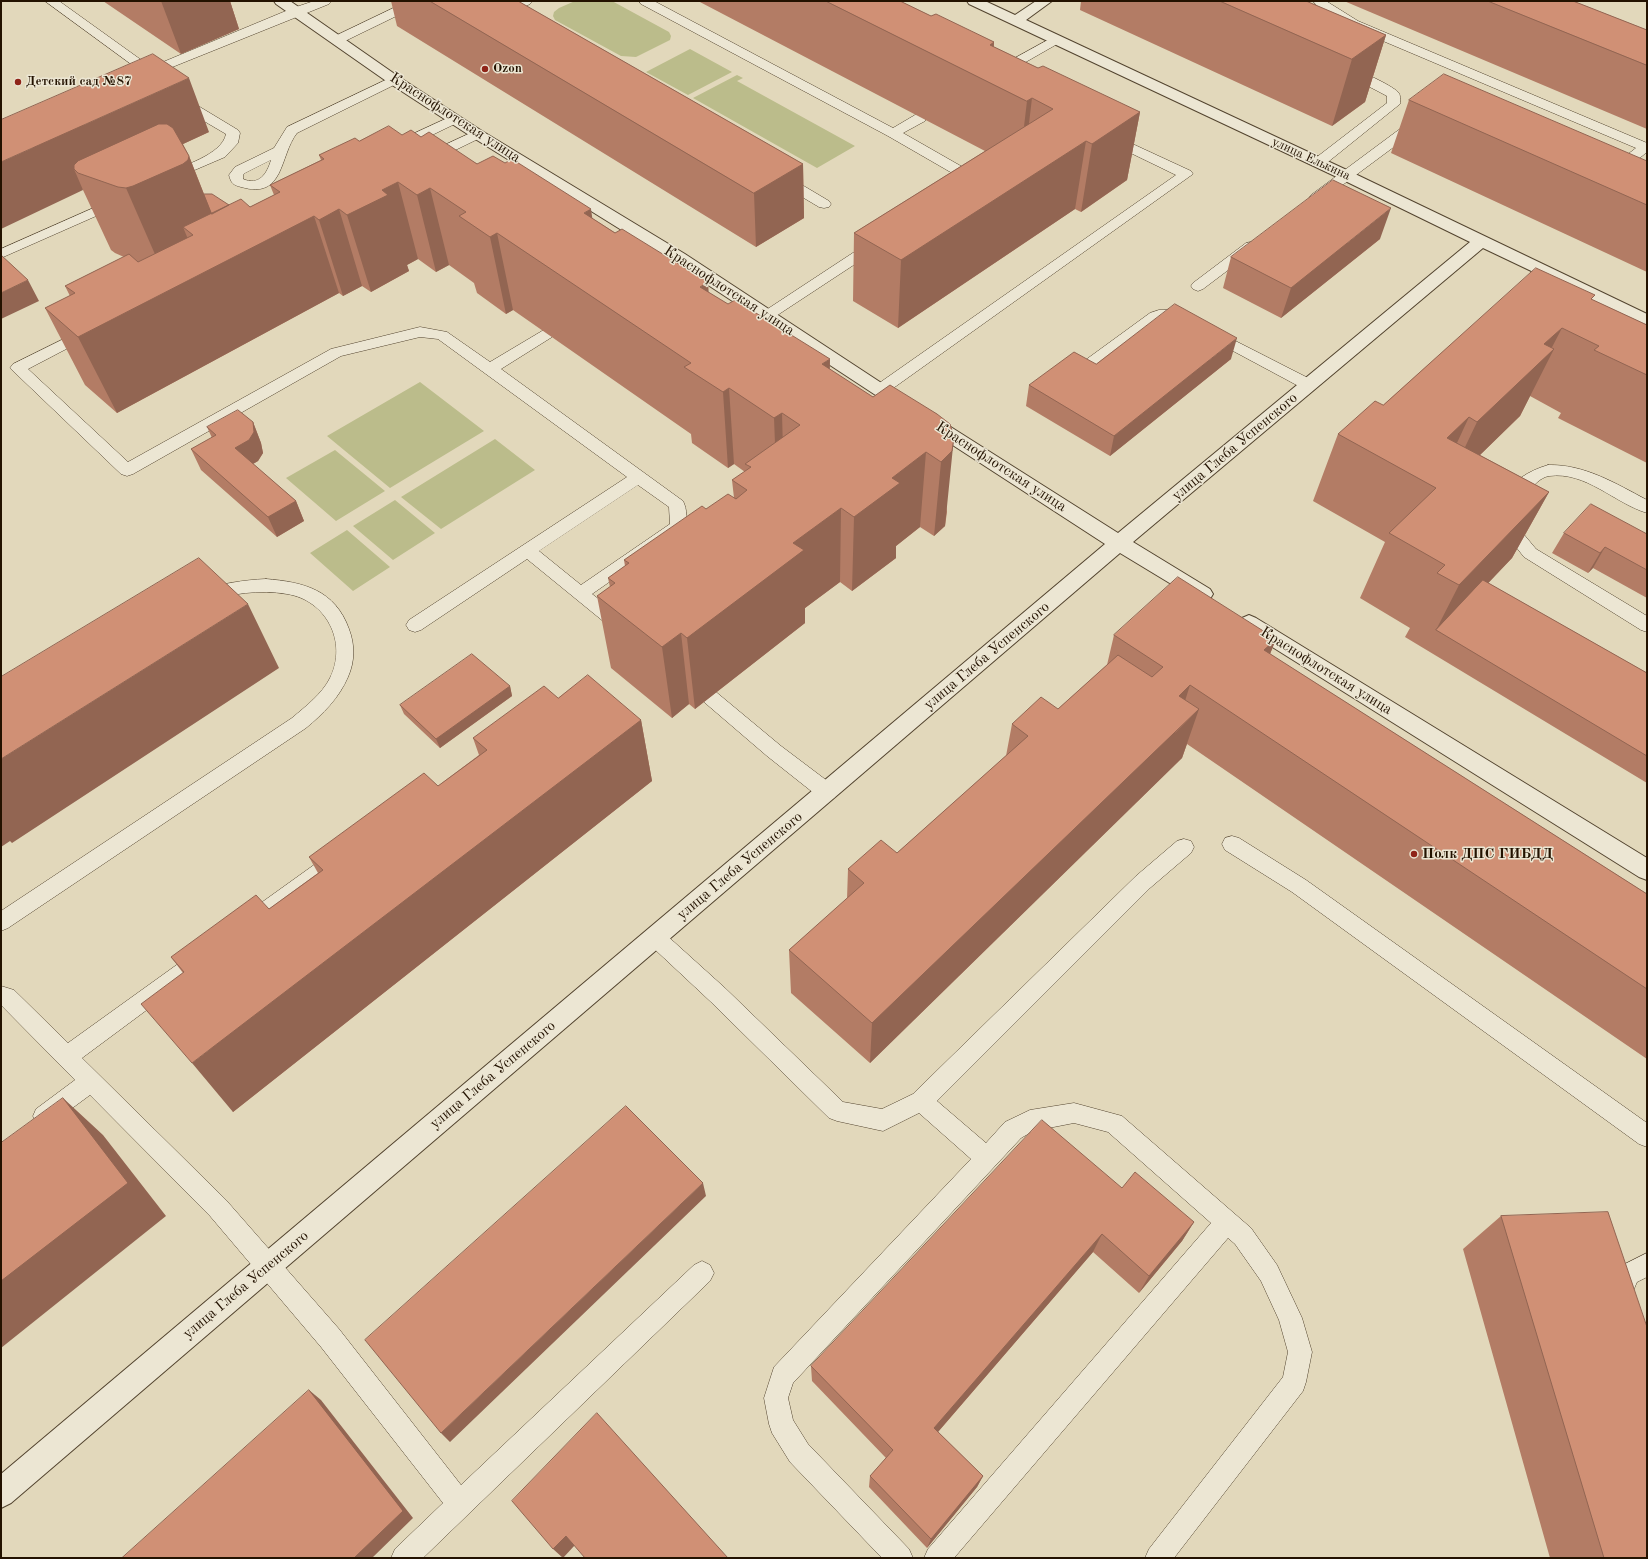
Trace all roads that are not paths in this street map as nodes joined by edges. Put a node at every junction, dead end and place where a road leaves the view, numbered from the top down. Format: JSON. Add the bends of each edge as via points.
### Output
{"nodes":[{"id":1,"x":51,"y":1,"type":"edge"},
{"id":2,"x":281,"y":1,"type":"edge"},
{"id":3,"x":325,"y":1,"type":"edge"},
{"id":4,"x":417,"y":1,"type":"edge"},
{"id":5,"x":526,"y":1,"type":"edge"},
{"id":6,"x":645,"y":1,"type":"edge"},
{"id":7,"x":974,"y":1,"type":"edge"},
{"id":8,"x":1045,"y":1,"type":"edge"},
{"id":9,"x":1319,"y":1,"type":"edge"},
{"id":10,"x":487,"y":7,"type":"edge"},
{"id":11,"x":297,"y":11,"type":"junction"},
{"id":12,"x":499,"y":14,"type":"junction"},
{"id":13,"x":1016,"y":20,"type":"junction"},
{"id":14,"x":512,"y":21,"type":"edge"},
{"id":15,"x":337,"y":40,"type":"junction"},
{"id":16,"x":1055,"y":40,"type":"junction"},
{"id":17,"x":1338,"y":66,"type":"edge"},
{"id":18,"x":394,"y":80,"type":"junction"},
{"id":19,"x":1001,"y":86,"type":"edge"},
{"id":20,"x":167,"y":92,"type":"edge"},
{"id":21,"x":920,"y":118,"type":"dead end"},
{"id":22,"x":454,"y":119,"type":"junction"},
{"id":23,"x":1426,"y":120,"type":"edge"},
{"id":24,"x":893,"y":133,"type":"junction"},
{"id":25,"x":1100,"y":133,"type":"edge"},
{"id":26,"x":478,"y":134,"type":"junction"},
{"id":27,"x":281,"y":150,"type":"dead end"},
{"id":28,"x":388,"y":151,"type":"edge"},
{"id":29,"x":1318,"y":163,"type":"junction"},
{"id":30,"x":417,"y":164,"type":"edge"},
{"id":31,"x":768,"y":171,"type":"edge"},
{"id":32,"x":1346,"y":175,"type":"junction"},
{"id":33,"x":1604,"y":180,"type":"edge"},
{"id":34,"x":156,"y":183,"type":"edge"},
{"id":35,"x":962,"y":188,"type":"edge"},
{"id":36,"x":128,"y":196,"type":"edge"},
{"id":37,"x":824,"y":204,"type":"dead end"},
{"id":38,"x":1305,"y":206,"type":"edge"},
{"id":39,"x":886,"y":238,"type":"edge"},
{"id":40,"x":1261,"y":239,"type":"edge"},
{"id":41,"x":1481,"y":241,"type":"junction"},
{"id":42,"x":1,"y":254,"type":"edge"},
{"id":43,"x":1198,"y":286,"type":"dead end"},
{"id":44,"x":768,"y":315,"type":"junction"},
{"id":45,"x":1647,"y":321,"type":"edge"},
{"id":46,"x":102,"y":325,"type":"edge"},
{"id":47,"x":547,"y":334,"type":"edge"},
{"id":48,"x":491,"y":368,"type":"junction"},
{"id":49,"x":1085,"y":368,"type":"edge"},
{"id":50,"x":1308,"y":385,"type":"junction"},
{"id":51,"x":880,"y":390,"type":"junction"},
{"id":52,"x":640,"y":477,"type":"junction"},
{"id":53,"x":1647,"y":507,"type":"edge"},
{"id":54,"x":1120,"y":544,"type":"junction"},
{"id":55,"x":528,"y":551,"type":"junction"},
{"id":56,"x":580,"y":594,"type":"junction"},
{"id":57,"x":188,"y":603,"type":"edge"},
{"id":58,"x":415,"y":624,"type":"dead end"},
{"id":59,"x":1647,"y":625,"type":"edge"},
{"id":60,"x":632,"y":634,"type":"edge"},
{"id":61,"x":710,"y":697,"type":"dead end"},
{"id":62,"x":827,"y":792,"type":"junction"},
{"id":63,"x":1232,"y":844,"type":"dead end"},
{"id":64,"x":1184,"y":848,"type":"dead end"},
{"id":65,"x":350,"y":850,"type":"edge"},
{"id":66,"x":1647,"y":870,"type":"edge"},
{"id":67,"x":1,"y":922,"type":"edge"},
{"id":68,"x":234,"y":934,"type":"edge"},
{"id":69,"x":656,"y":938,"type":"junction"},
{"id":70,"x":215,"y":948,"type":"edge"},
{"id":71,"x":1,"y":995,"type":"edge"},
{"id":72,"x":66,"y":1057,"type":"junction"},
{"id":73,"x":91,"y":1081,"type":"junction"},
{"id":74,"x":921,"y":1101,"type":"junction"},
{"id":75,"x":26,"y":1129,"type":"edge"},
{"id":76,"x":1647,"y":1136,"type":"edge"},
{"id":77,"x":986,"y":1158,"type":"junction"},
{"id":78,"x":1227,"y":1222,"type":"junction"},
{"id":79,"x":1647,"y":1265,"type":"edge"},
{"id":80,"x":268,"y":1266,"type":"junction"},
{"id":81,"x":702,"y":1274,"type":"dead end"},
{"id":82,"x":1627,"y":1317,"type":"edge"},
{"id":83,"x":1,"y":1493,"type":"edge"},
{"id":84,"x":460,"y":1504,"type":"junction"},
{"id":85,"x":404,"y":1558,"type":"edge"},
{"id":86,"x":900,"y":1558,"type":"edge"},
{"id":87,"x":937,"y":1558,"type":"edge"},
{"id":88,"x":1158,"y":1558,"type":"edge"}],
"edges":[{"from":1,"to":11,"type":"lane","via":[[152,78]]},
{"from":2,"to":11,"type":"street","name":"Краснофлотская улица"},
{"from":3,"to":11,"type":"lane"},
{"from":4,"to":15,"type":"lane"},
{"from":5,"to":12,"type":"lane"},
{"from":6,"to":24,"type":"lane"},
{"from":7,"to":13,"type":"street","name":"улица Елькина"},
{"from":8,"to":13,"type":"street"},
{"from":9,"to":33,"type":"lane","via":[[1354,24],[1645,147]]},
{"from":10,"to":12,"type":"lane"},
{"from":11,"to":15,"type":"street","name":"Краснофлотская улица"},
{"from":12,"to":14,"type":"lane"},
{"from":13,"to":16,"type":"street","name":"улица Елькина"},
{"from":15,"to":18,"type":"street","name":"Краснофлотская улица"},
{"from":16,"to":19,"type":"lane","via":[[987,79]]},
{"from":16,"to":29,"type":"street","name":"улица Елькина"},
{"from":17,"to":29,"type":"lane","via":[[1394,94],[1394,104]]},
{"from":18,"to":22,"type":"street","name":"Краснофлотская улица"},
{"from":18,"to":27,"type":"lane","via":[[292,130]]},
{"from":20,"to":34,"type":"lane","via":[[233,133],[231,143],[220,154]]},
{"from":21,"to":24,"type":"lane"},
{"from":22,"to":26,"type":"street","name":"Краснофлотская улица"},
{"from":22,"to":28,"type":"lane"},
{"from":23,"to":32,"type":"lane","via":[[1415,124]]},
{"from":24,"to":35,"type":"lane","via":[[975,180]]},
{"from":25,"to":51,"type":"lane","via":[[1186,174]]},
{"from":26,"to":30,"type":"lane"},
{"from":26,"to":44,"type":"street","name":"Краснофлотская улица","via":[[672,261]]},
{"from":29,"to":32,"type":"street","name":"улица Елькина"},
{"from":31,"to":37,"type":"lane"},
{"from":32,"to":38,"type":"lane"},
{"from":32,"to":41,"type":"street","name":"улица Елькина"},
{"from":36,"to":42,"type":"lane"},
{"from":39,"to":44,"type":"lane"},
{"from":40,"to":43,"type":"lane"},
{"from":41,"to":45,"type":"street","name":"улица Елькина"},
{"from":41,"to":50,"type":"street","name":"улица Глеба Успенского"},
{"from":44,"to":51,"type":"street","name":"Краснофлотская улица"},
{"from":46,"to":48,"type":"lane","via":[[18,368],[127,470],[336,352],[420,332],[442,335]]},
{"from":47,"to":48,"type":"lane"},
{"from":48,"to":52,"type":"lane"},
{"from":49,"to":50,"type":"lane","via":[[1155,316],[1167,314],[1178,316]]},
{"from":50,"to":54,"type":"street","name":"улица Глеба Успенского"},
{"from":51,"to":54,"type":"street","name":"Краснофлотская улица"},
{"from":52,"to":55,"type":"lane"},
{"from":52,"to":56,"type":"lane","via":[[677,505],[678,526]]},
{"from":53,"to":59,"type":"lane","via":[[1580,473],[1553,469],[1535,475],[1504,506],[1505,522],[1530,553]]},
{"from":54,"to":62,"type":"street","name":"улица Глеба Успенского"},
{"from":54,"to":66,"type":"street","name":"Краснофлотская улица"},
{"from":55,"to":56,"type":"lane"},
{"from":55,"to":58,"type":"lane"},
{"from":56,"to":60,"type":"lane"},
{"from":57,"to":67,"type":"lane","via":[[225,588],[250,584],[275,585],[298,590],[317,599],[332,612],[342,628],[345,646],[343,666],[334,686],[319,706],[299,723]]},
{"from":61,"to":62,"type":"lane"},
{"from":62,"to":69,"type":"street","name":"улица Глеба Успенского"},
{"from":63,"to":76,"type":"lane","via":[[1299,886]]},
{"from":64,"to":74,"type":"lane","via":[[1143,882]]},
{"from":65,"to":68,"type":"lane"},
{"from":69,"to":74,"type":"lane","via":[[837,1111],[883,1120]]},
{"from":69,"to":80,"type":"street","name":"улица Глеба Успенского"},
{"from":70,"to":72,"type":"lane"},
{"from":71,"to":72,"type":"lane","via":[[7,997]]},
{"from":72,"to":73,"type":"lane"},
{"from":73,"to":75,"type":"lane"},
{"from":73,"to":80,"type":"lane","via":[[218,1208]]},
{"from":74,"to":77,"type":"lane"},
{"from":77,"to":78,"type":"lane","via":[[1013,1130],[1030,1121],[1074,1113],[1114,1123]]},
{"from":77,"to":86,"type":"lane","via":[[782,1376],[776,1398],[781,1424],[799,1453]]},
{"from":78,"to":87,"type":"lane"},
{"from":78,"to":88,"type":"lane","via":[[1243,1236],[1270,1272],[1290,1318],[1300,1352],[1294,1382]]},
{"from":79,"to":82,"type":"lane","via":[[1629,1274],[1619,1295]]},
{"from":80,"to":83,"type":"street","name":"улица Глеба Успенского"},
{"from":80,"to":84,"type":"lane","via":[[330,1338]]},
{"from":81,"to":84,"type":"lane"},
{"from":84,"to":85,"type":"lane"}]}
